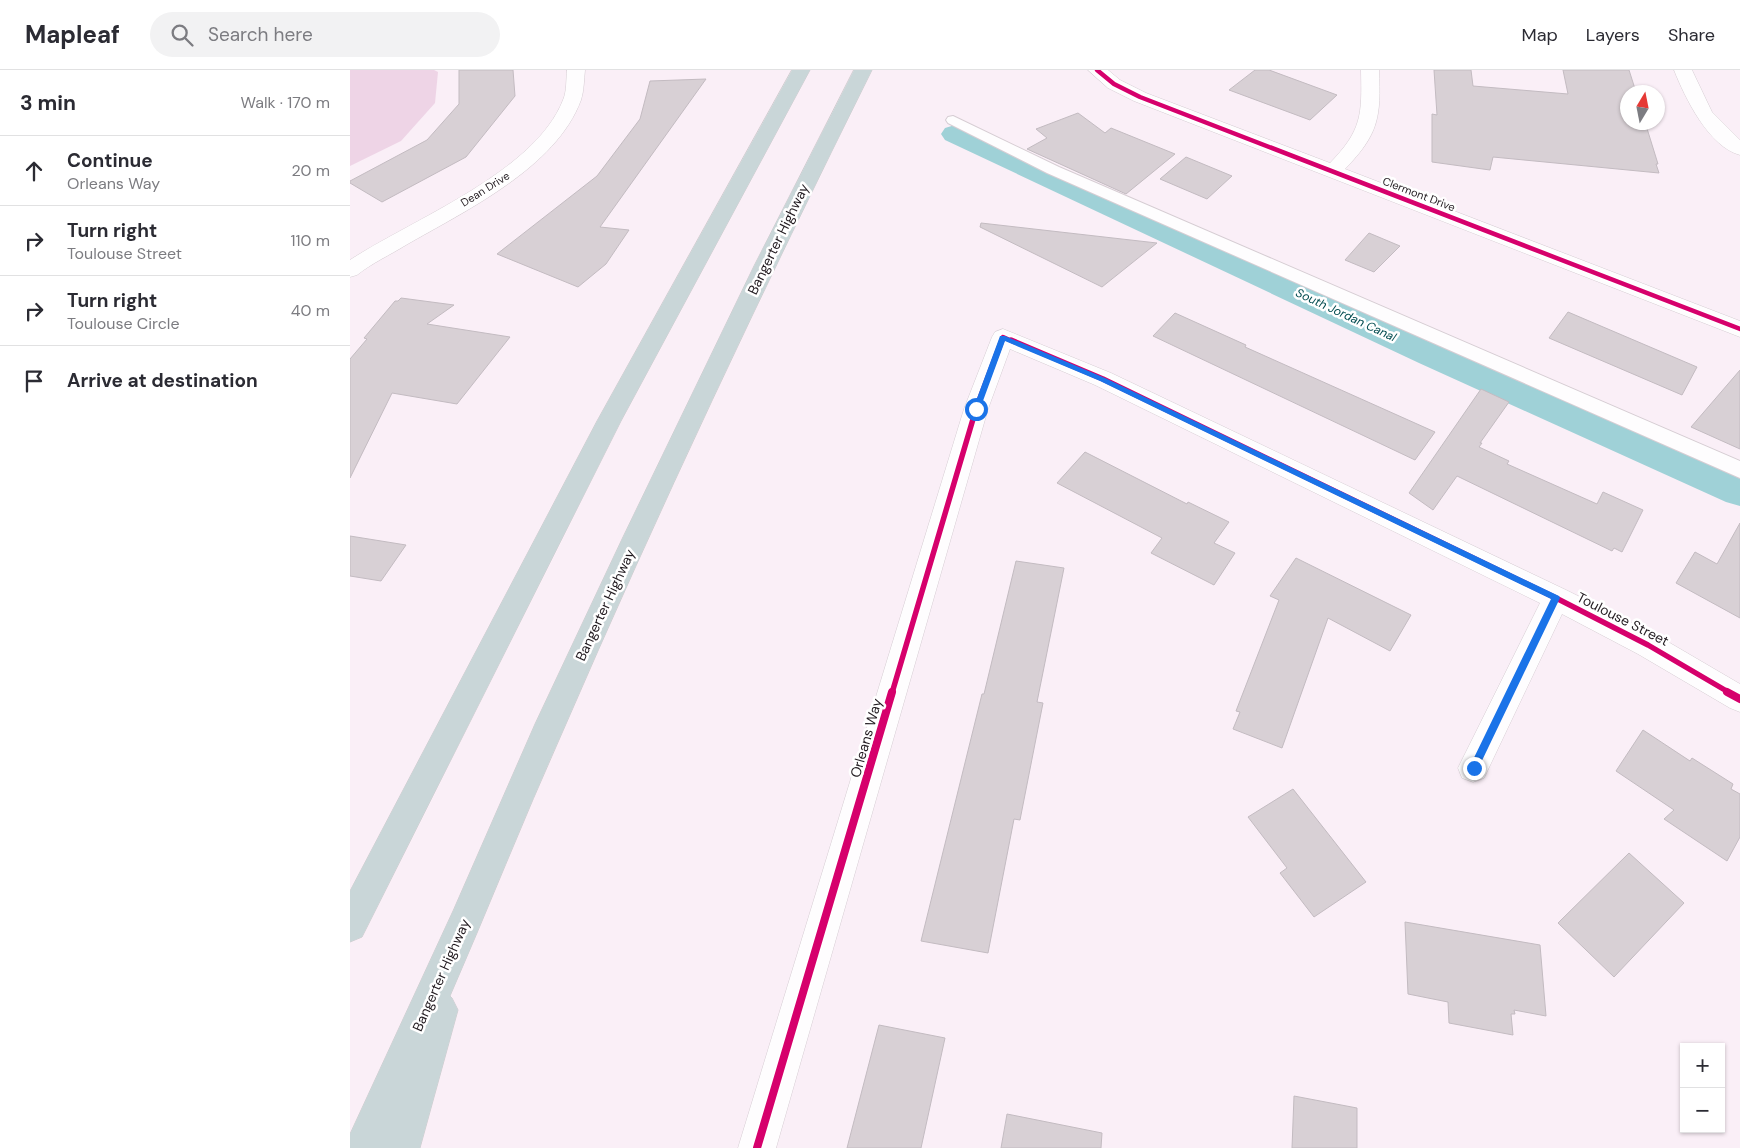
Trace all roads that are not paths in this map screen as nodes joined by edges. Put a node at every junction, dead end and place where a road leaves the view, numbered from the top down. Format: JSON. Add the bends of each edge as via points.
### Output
{"nodes":[{"id":1,"x":576,"y":70,"type":"edge"},
{"id":2,"x":801,"y":70,"type":"edge"},
{"id":3,"x":863,"y":70,"type":"edge"},
{"id":4,"x":1096,"y":70,"type":"edge"},
{"id":5,"x":1370,"y":70,"type":"edge"},
{"id":6,"x":1683,"y":70,"type":"edge"},
{"id":7,"x":953,"y":120,"type":"dead end"},
{"id":8,"x":1740,"y":149,"type":"edge"},
{"id":9,"x":1332,"y":172,"type":"junction"},
{"id":10,"x":350,"y":270,"type":"edge"},
{"id":11,"x":1740,"y":329,"type":"edge"},
{"id":12,"x":1003,"y":337,"type":"joint"},
{"id":13,"x":1740,"y":470,"type":"edge"},
{"id":14,"x":1556,"y":598,"type":"junction"},
{"id":15,"x":1740,"y":699,"type":"edge"},
{"id":16,"x":1474,"y":768,"type":"dead end"},
{"id":17,"x":464,"y":923,"type":"junction"},
{"id":18,"x":350,"y":925,"type":"edge"},
{"id":19,"x":363,"y":1148,"type":"edge"},
{"id":20,"x":401,"y":1148,"type":"edge"},
{"id":21,"x":758,"y":1148,"type":"edge"}],
"edges":[{"from":1,"to":10,"type":"street","name":"Dean Drive","via":[[571,105],[558,127],[515,170]]},
{"from":2,"to":18,"type":"highway","via":[[609,421]]},
{"from":3,"to":17,"type":"highway","name":"Bangerter Highway","via":[[764,266],[649,510]]},
{"from":4,"to":9,"type":"street","name":"Clermont Drive","via":[[1126,91]]},
{"from":5,"to":9,"type":"street","via":[[1368,127],[1358,144]]},
{"from":6,"to":8,"type":"street","via":[[1703,115]]},
{"from":7,"to":13,"type":"lane","via":[[1053,170]]},
{"from":9,"to":11,"type":"street","name":"Clermont Drive"},
{"from":12,"to":14,"type":"street","name":"Toulouse Street","via":[[1103,379]]},
{"from":12,"to":21,"type":"street","name":"Orleans Way","via":[[974,418]]},
{"from":14,"to":15,"type":"street","name":"Toulouse Street","via":[[1648,645]]},
{"from":14,"to":16,"type":"street"},
{"from":17,"to":19,"type":"highway","name":"Bangerter Highway"},
{"from":17,"to":20,"type":"highway"}]}
